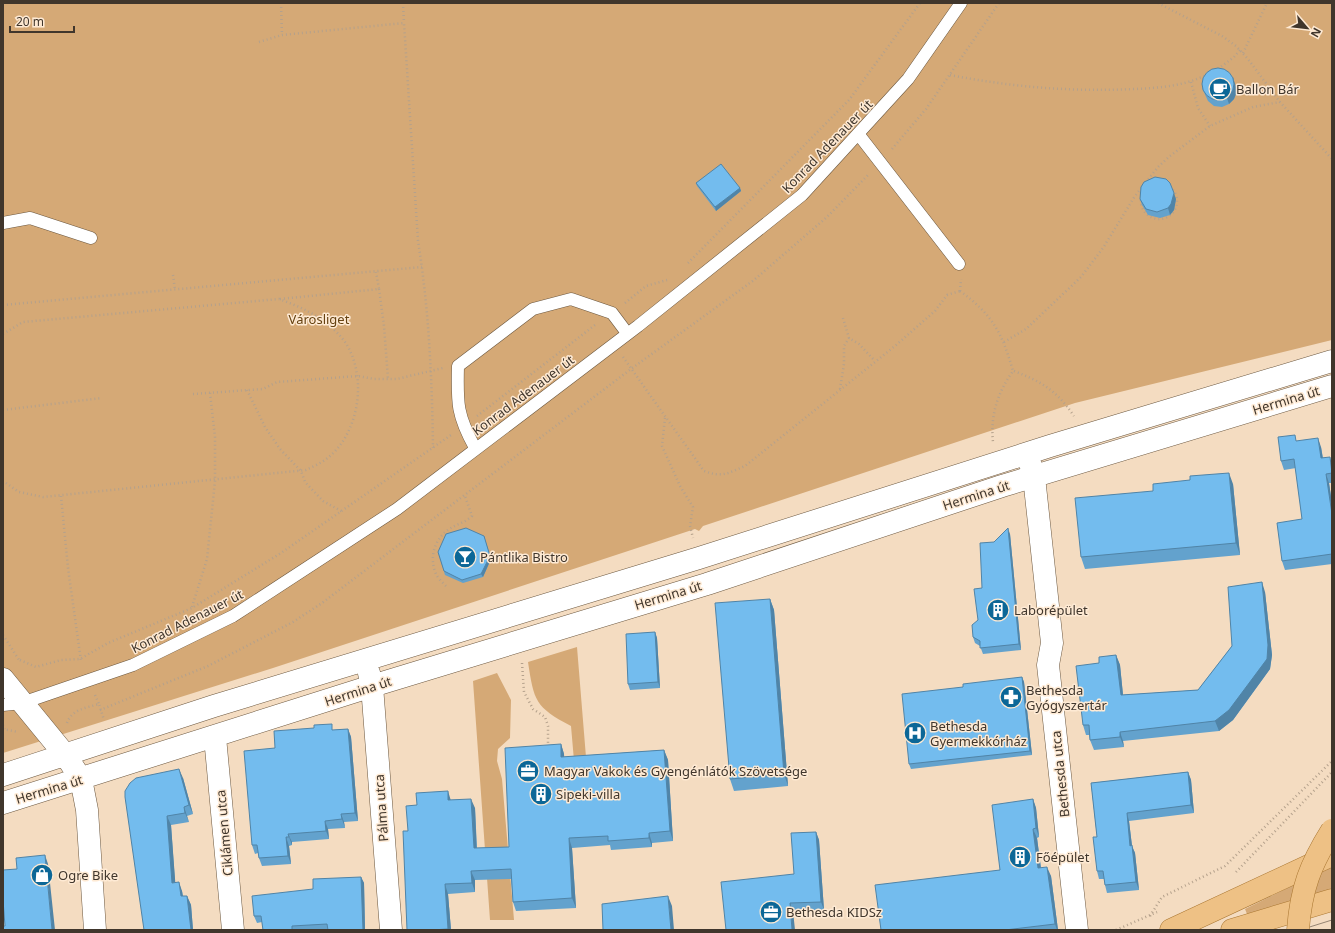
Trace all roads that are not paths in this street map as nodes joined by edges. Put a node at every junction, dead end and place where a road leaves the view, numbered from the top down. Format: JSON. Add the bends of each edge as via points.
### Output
{"nodes":[{"id":1,"x":961,"y":3,"type":"edge"},
{"id":2,"x":859,"y":135,"type":"junction"},
{"id":3,"x":3,"y":223,"type":"edge"},
{"id":4,"x":91,"y":238,"type":"dead end"},
{"id":5,"x":959,"y":264,"type":"dead end"},
{"id":6,"x":627,"y":334,"type":"junction"},
{"id":7,"x":1332,"y":361,"type":"edge"},
{"id":8,"x":1332,"y":386,"type":"edge"},
{"id":9,"x":475,"y":448,"type":"junction"},
{"id":10,"x":1027,"y":453,"type":"junction"},
{"id":11,"x":1034,"y":477,"type":"junction"},
{"id":12,"x":366,"y":660,"type":"junction"},
{"id":13,"x":8,"y":670,"type":"edge"},
{"id":14,"x":372,"y":686,"type":"junction"},
{"id":15,"x":13,"y":704,"type":"edge"},
{"id":16,"x":215,"y":737,"type":"junction"},
{"id":17,"x":66,"y":756,"type":"junction"},
{"id":18,"x":3,"y":775,"type":"edge"},
{"id":19,"x":81,"y":779,"type":"junction"},
{"id":20,"x":3,"y":803,"type":"edge"},
{"id":21,"x":1332,"y":830,"type":"edge"},
{"id":22,"x":1332,"y":855,"type":"edge"},
{"id":23,"x":1332,"y":900,"type":"edge"},
{"id":24,"x":95,"y":930,"type":"edge"},
{"id":25,"x":233,"y":930,"type":"edge"},
{"id":26,"x":391,"y":930,"type":"edge"},
{"id":27,"x":1077,"y":930,"type":"edge"},
{"id":28,"x":1171,"y":930,"type":"edge"},
{"id":29,"x":1232,"y":930,"type":"edge"},
{"id":30,"x":1298,"y":930,"type":"edge"}],
"edges":[{"from":1,"to":2,"type":"lane","name":"Konrad Adenauer út","via":[[908,79]]},
{"from":2,"to":5,"type":"lane"},
{"from":2,"to":6,"type":"lane","name":"Konrad Adenauer út","via":[[802,195]]},
{"from":3,"to":4,"type":"lane","via":[[30,218]]},
{"from":6,"to":9,"type":"lane","name":"Konrad Adenauer út"},
{"from":6,"to":9,"type":"lane","via":[[612,313],[571,299],[534,309],[458,366],[457,402],[463,427]]},
{"from":7,"to":10,"type":"street","name":"Hermina út"},
{"from":8,"to":11,"type":"street","name":"Hermina út"},
{"from":9,"to":15,"type":"lane","name":"Konrad Adenauer út","via":[[397,509],[233,616],[132,665]]},
{"from":10,"to":11,"type":"street","name":"Bethesda utca"},
{"from":10,"to":12,"type":"street","name":"Hermina út","via":[[699,558]]},
{"from":11,"to":14,"type":"street","name":"Hermina út","via":[[707,584]]},
{"from":11,"to":27,"type":"street","name":"Bethesda utca","via":[[1052,643],[1048,665]]},
{"from":12,"to":14,"type":"street","name":"Pálma utca"},
{"from":12,"to":17,"type":"street","name":"Hermina út","via":[[214,706]]},
{"from":13,"to":15,"type":"street"},
{"from":14,"to":16,"type":"street","name":"Hermina út"},
{"from":14,"to":26,"type":"street","name":"Pálma utca"},
{"from":15,"to":17,"type":"street"},
{"from":16,"to":19,"type":"street","name":"Hermina út"},
{"from":16,"to":25,"type":"street","name":"Ciklámen utca"},
{"from":17,"to":18,"type":"street","name":"Hermina út"},
{"from":17,"to":19,"type":"street"},
{"from":19,"to":20,"type":"street","name":"Hermina út"},
{"from":19,"to":24,"type":"street","via":[[87,810]]},
{"from":21,"to":30,"type":"main road","bridge":true,"via":[[1309,872],[1300,902]]},
{"from":22,"to":28,"type":"main road"},
{"from":23,"to":29,"type":"main road"}]}
